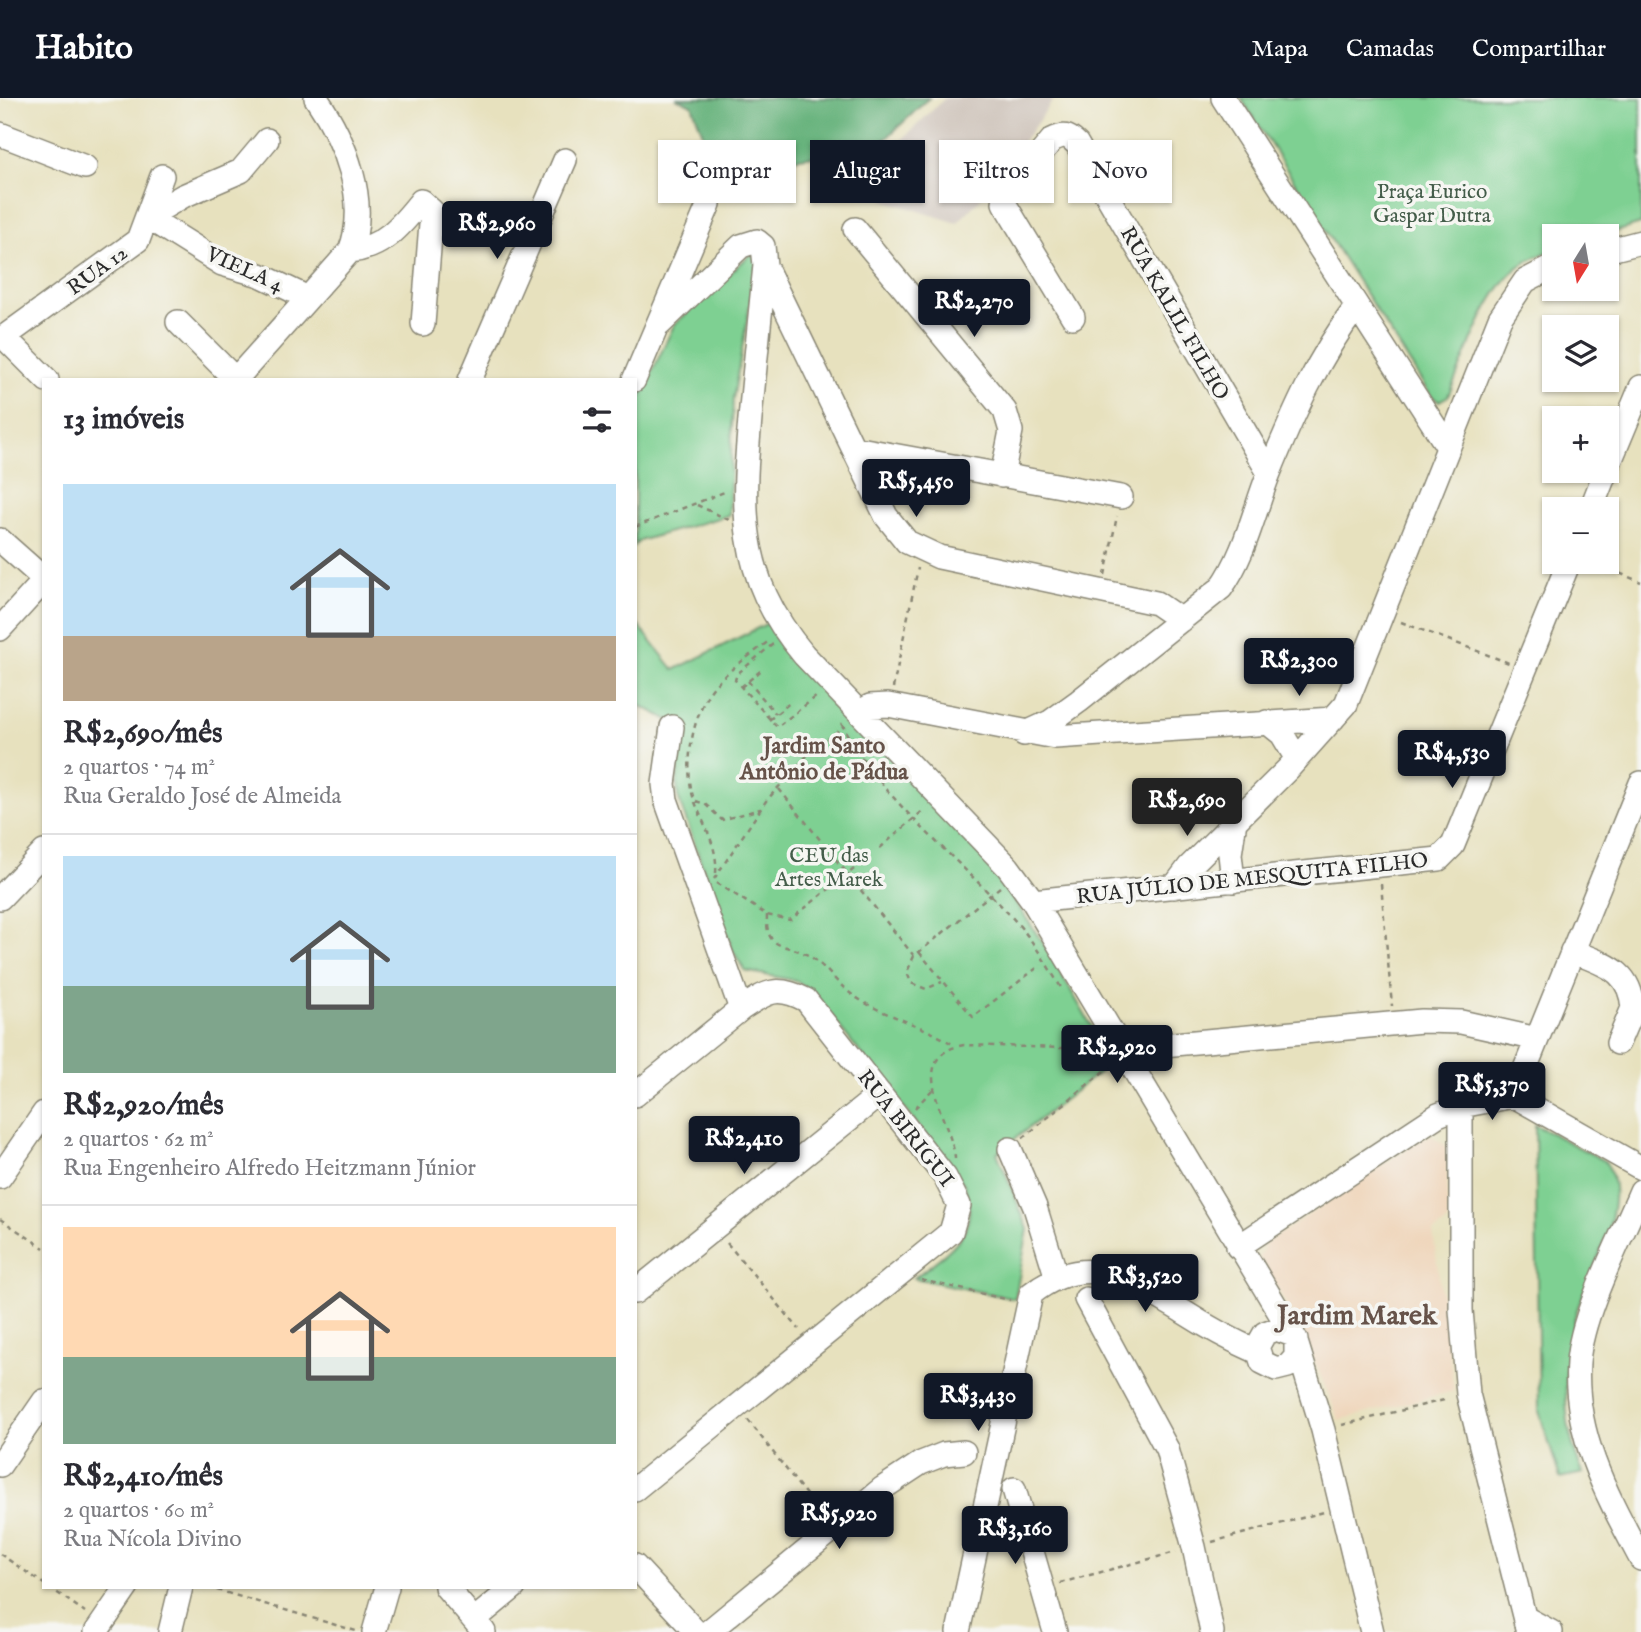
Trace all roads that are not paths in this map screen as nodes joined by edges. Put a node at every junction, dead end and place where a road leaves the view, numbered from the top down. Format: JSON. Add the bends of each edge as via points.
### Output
{"nodes":[{"id":1,"x":316,"y":98,"type":"edge"},
{"id":2,"x":1223,"y":98,"type":"edge"},
{"id":3,"x":0,"y":134,"type":"edge"},
{"id":4,"x":267,"y":140,"type":"dead end"},
{"id":5,"x":565,"y":160,"type":"dead end"},
{"id":6,"x":85,"y":167,"type":"dead end"},
{"id":7,"x":162,"y":176,"type":"dead end"},
{"id":8,"x":709,"y":204,"type":"dead end"},
{"id":9,"x":147,"y":217,"type":"junction"},
{"id":10,"x":855,"y":229,"type":"dead end"},
{"id":11,"x":1641,"y":242,"type":"edge"},
{"id":12,"x":1619,"y":248,"type":"edge"},
{"id":13,"x":349,"y":251,"type":"junction"},
{"id":14,"x":765,"y":265,"type":"junction"},
{"id":15,"x":1542,"y":272,"type":"edge"},
{"id":16,"x":308,"y":298,"type":"junction"},
{"id":17,"x":1357,"y":306,"type":"junction"},
{"id":18,"x":1073,"y":317,"type":"dead end"},
{"id":19,"x":178,"y":322,"type":"dead end"},
{"id":20,"x":423,"y":324,"type":"dead end"},
{"id":21,"x":660,"y":324,"type":"junction"},
{"id":22,"x":2,"y":337,"type":"edge"},
{"id":23,"x":45,"y":378,"type":"edge"},
{"id":24,"x":233,"y":378,"type":"edge"},
{"id":25,"x":237,"y":378,"type":"edge"},
{"id":26,"x":471,"y":378,"type":"edge"},
{"id":27,"x":635,"y":378,"type":"edge"},
{"id":28,"x":1641,"y":387,"type":"edge"},
{"id":29,"x":1619,"y":440,"type":"edge"},
{"id":30,"x":1448,"y":447,"type":"junction"},
{"id":31,"x":854,"y":448,"type":"junction"},
{"id":32,"x":1269,"y":473,"type":"junction"},
{"id":33,"x":1002,"y":476,"type":"junction"},
{"id":34,"x":1121,"y":497,"type":"road end"},
{"id":35,"x":0,"y":540,"type":"edge"},
{"id":36,"x":1564,"y":574,"type":"edge"},
{"id":37,"x":42,"y":578,"type":"edge"},
{"id":38,"x":42,"y":582,"type":"edge"},
{"id":39,"x":1181,"y":620,"type":"junction"},
{"id":40,"x":0,"y":629,"type":"edge"},
{"id":41,"x":1079,"y":701,"type":"junction"},
{"id":42,"x":924,"y":713,"type":"junction"},
{"id":43,"x":1333,"y":719,"type":"junction"},
{"id":44,"x":848,"y":720,"type":"junction"},
{"id":45,"x":1267,"y":722,"type":"junction"},
{"id":46,"x":672,"y":727,"type":"dead end"},
{"id":47,"x":1024,"y":734,"type":"junction"},
{"id":48,"x":1105,"y":734,"type":"junction"},
{"id":49,"x":888,"y":740,"type":"junction"},
{"id":50,"x":1297,"y":759,"type":"junction"},
{"id":51,"x":1641,"y":783,"type":"edge"},
{"id":52,"x":1636,"y":809,"type":"edge"},
{"id":53,"x":1235,"y":821,"type":"junction"},
{"id":54,"x":42,"y":854,"type":"edge"},
{"id":55,"x":1233,"y":881,"type":"junction"},
{"id":56,"x":1174,"y":887,"type":"junction"},
{"id":57,"x":0,"y":898,"type":"edge"},
{"id":58,"x":1034,"y":901,"type":"junction"},
{"id":59,"x":1572,"y":951,"type":"junction"},
{"id":60,"x":741,"y":1009,"type":"junction"},
{"id":61,"x":1637,"y":1010,"type":"edge"},
{"id":62,"x":1537,"y":1039,"type":"junction"},
{"id":63,"x":1618,"y":1043,"type":"dead end"},
{"id":64,"x":1112,"y":1057,"type":"junction"},
{"id":65,"x":637,"y":1093,"type":"edge"},
{"id":66,"x":1514,"y":1096,"type":"junction"},
{"id":67,"x":1461,"y":1106,"type":"junction"},
{"id":68,"x":891,"y":1108,"type":"junction"},
{"id":69,"x":42,"y":1116,"type":"edge"},
{"id":70,"x":1010,"y":1149,"type":"road end"},
{"id":71,"x":1641,"y":1168,"type":"edge"},
{"id":72,"x":0,"y":1177,"type":"edge"},
{"id":73,"x":1641,"y":1191,"type":"edge"},
{"id":74,"x":1238,"y":1247,"type":"junction"},
{"id":75,"x":1057,"y":1278,"type":"junction"},
{"id":76,"x":637,"y":1290,"type":"edge"},
{"id":77,"x":1086,"y":1299,"type":"dead end"},
{"id":78,"x":1275,"y":1341,"type":"junction"},
{"id":79,"x":1276,"y":1369,"type":"junction"},
{"id":80,"x":1312,"y":1389,"type":"junction"},
{"id":81,"x":42,"y":1404,"type":"edge"},
{"id":82,"x":998,"y":1441,"type":"junction"},
{"id":83,"x":964,"y":1452,"type":"dead end"},
{"id":84,"x":0,"y":1465,"type":"edge"},
{"id":85,"x":637,"y":1487,"type":"edge"},
{"id":86,"x":1640,"y":1554,"type":"edge"},
{"id":87,"x":637,"y":1568,"type":"edge"},
{"id":88,"x":126,"y":1589,"type":"edge"},
{"id":89,"x":181,"y":1589,"type":"edge"},
{"id":90,"x":386,"y":1589,"type":"edge"},
{"id":91,"x":448,"y":1589,"type":"edge"},
{"id":92,"x":512,"y":1589,"type":"edge"},
{"id":93,"x":1527,"y":1625,"type":"edge"},
{"id":94,"x":479,"y":1626,"type":"edge"},
{"id":95,"x":99,"y":1628,"type":"edge"},
{"id":96,"x":170,"y":1632,"type":"edge"},
{"id":97,"x":374,"y":1632,"type":"edge"},
{"id":98,"x":696,"y":1632,"type":"edge"},
{"id":99,"x":708,"y":1632,"type":"edge"},
{"id":100,"x":958,"y":1632,"type":"edge"},
{"id":101,"x":1055,"y":1632,"type":"edge"},
{"id":102,"x":1212,"y":1632,"type":"edge"},
{"id":103,"x":1373,"y":1632,"type":"edge"},
{"id":104,"x":1551,"y":1632,"type":"edge"}],
"edges":[{"from":1,"to":13,"type":"street","via":[[338,139],[357,194],[358,231]]},
{"from":2,"to":17,"type":"street"},
{"from":3,"to":6,"type":"street"},
{"from":4,"to":9,"type":"street","via":[[241,171]]},
{"from":5,"to":26,"type":"street"},
{"from":7,"to":9,"type":"street","name":"RUA 12"},
{"from":8,"to":21,"type":"street"},
{"from":9,"to":16,"type":"street","name":"VIELA 4","via":[[222,264],[260,275]]},
{"from":9,"to":22,"type":"street","name":"RUA 12","via":[[138,240]]},
{"from":10,"to":33,"type":"street","via":[[1005,411],[1011,431]]},
{"from":11,"to":12,"type":"street"},
{"from":13,"to":16,"type":"street"},
{"from":13,"to":20,"type":"street","via":[[367,249],[387,239],[421,201],[432,211]]},
{"from":14,"to":21,"type":"street","via":[[763,246],[757,242],[741,246]]},
{"from":14,"to":31,"type":"street"},
{"from":14,"to":44,"type":"street","via":[[744,483],[746,528],[755,570],[778,621]]},
{"from":15,"to":30,"type":"street","via":[[1525,281],[1510,299]]},
{"from":16,"to":25,"type":"street"},
{"from":17,"to":30,"type":"street"},
{"from":17,"to":32,"type":"street","via":[[1319,360]]},
{"from":18,"to":32,"type":"street","name":"RUA KALIL FILHO","via":[[1004,203],[1005,195],[1052,140],[1062,135],[1077,144]]},
{"from":19,"to":24,"type":"street"},
{"from":21,"to":27,"type":"street"},
{"from":22,"to":23,"type":"street"},
{"from":28,"to":29,"type":"street"},
{"from":30,"to":43,"type":"street","via":[[1384,615],[1346,704]]},
{"from":31,"to":33,"type":"street"},
{"from":31,"to":39,"type":"street","via":[[893,526],[921,551],[1156,603]]},
{"from":32,"to":39,"type":"street","via":[[1230,575],[1209,600]]},
{"from":33,"to":34,"type":"street"},
{"from":35,"to":37,"type":"street"},
{"from":36,"to":55,"type":"street","name":"RUA JÚLIO DE MESQUITA FILHO","via":[[1448,853],[1430,861]]},
{"from":38,"to":40,"type":"street"},
{"from":39,"to":41,"type":"street"},
{"from":41,"to":47,"type":"street"},
{"from":41,"to":48,"type":"street","via":[[1093,725]]},
{"from":42,"to":44,"type":"street","via":[[890,705],[870,706]]},
{"from":42,"to":47,"type":"street"},
{"from":42,"to":49,"type":"street","via":[[906,720]]},
{"from":43,"to":45,"type":"street"},
{"from":43,"to":50,"type":"street"},
{"from":44,"to":49,"type":"street"},
{"from":45,"to":48,"type":"street"},
{"from":45,"to":50,"type":"street","via":[[1282,734]]},
{"from":46,"to":60,"type":"street","via":[[666,800],[709,879]]},
{"from":47,"to":48,"type":"street","via":[[1065,738]]},
{"from":49,"to":58,"type":"street"},
{"from":50,"to":53,"type":"street"},
{"from":51,"to":52,"type":"street"},
{"from":52,"to":59,"type":"street"},
{"from":53,"to":55,"type":"street","via":[[1230,843]]},
{"from":53,"to":56,"type":"street"},
{"from":54,"to":57,"type":"street"},
{"from":55,"to":56,"type":"street","name":"RUA JÚLIO DE MESQUITA FILHO"},
{"from":56,"to":58,"type":"street","name":"RUA JÚLIO DE MESQUITA FILHO"},
{"from":58,"to":64,"type":"street"},
{"from":59,"to":61,"type":"street","via":[[1625,978]]},
{"from":59,"to":62,"type":"street"},
{"from":60,"to":65,"type":"street","name":"RUA BIRIGUI"},
{"from":60,"to":68,"type":"street","name":"RUA BIRIGUI","via":[[774,990],[806,1000]]},
{"from":61,"to":63,"type":"street"},
{"from":62,"to":64,"type":"street","via":[[1461,1022],[1394,1023]]},
{"from":62,"to":66,"type":"street"},
{"from":64,"to":74,"type":"street"},
{"from":66,"to":67,"type":"street"},
{"from":66,"to":71,"type":"street"},
{"from":67,"to":74,"type":"street","via":[[1416,1127]]},
{"from":67,"to":93,"type":"street","via":[[1461,1310],[1468,1394]]},
{"from":68,"to":76,"type":"street","via":[[715,1228]]},
{"from":68,"to":85,"type":"street","name":"RUA BIRIGUI","via":[[945,1177],[960,1206],[951,1232]]},
{"from":69,"to":72,"type":"street"},
{"from":70,"to":75,"type":"street","via":[[1035,1207]]},
{"from":73,"to":86,"type":"street","via":[[1587,1320],[1578,1362],[1587,1446],[1600,1481]]},
{"from":74,"to":78,"type":"street","via":[[1271,1297]]},
{"from":75,"to":78,"type":"street","via":[[1097,1271],[1117,1275],[1222,1336]]},
{"from":75,"to":82,"type":"street","via":[[1031,1294],[1027,1304]]},
{"from":77,"to":102,"type":"street","via":[[1167,1449]]},
{"from":78,"to":79,"type":"street","via":[[1262,1362]]},
{"from":78,"to":79,"type":"street","via":[[1293,1362]]},
{"from":78,"to":80,"type":"street"},
{"from":79,"to":80,"type":"street"},
{"from":80,"to":103,"type":"street"},
{"from":81,"to":84,"type":"street"},
{"from":82,"to":100,"type":"street"},
{"from":82,"to":101,"type":"street"},
{"from":83,"to":99,"type":"street","via":[[921,1463],[832,1528]]},
{"from":87,"to":98,"type":"street"},
{"from":88,"to":95,"type":"street"},
{"from":89,"to":96,"type":"street"},
{"from":90,"to":97,"type":"street"},
{"from":91,"to":94,"type":"street"},
{"from":92,"to":94,"type":"street"},
{"from":93,"to":104,"type":"street"}]}
